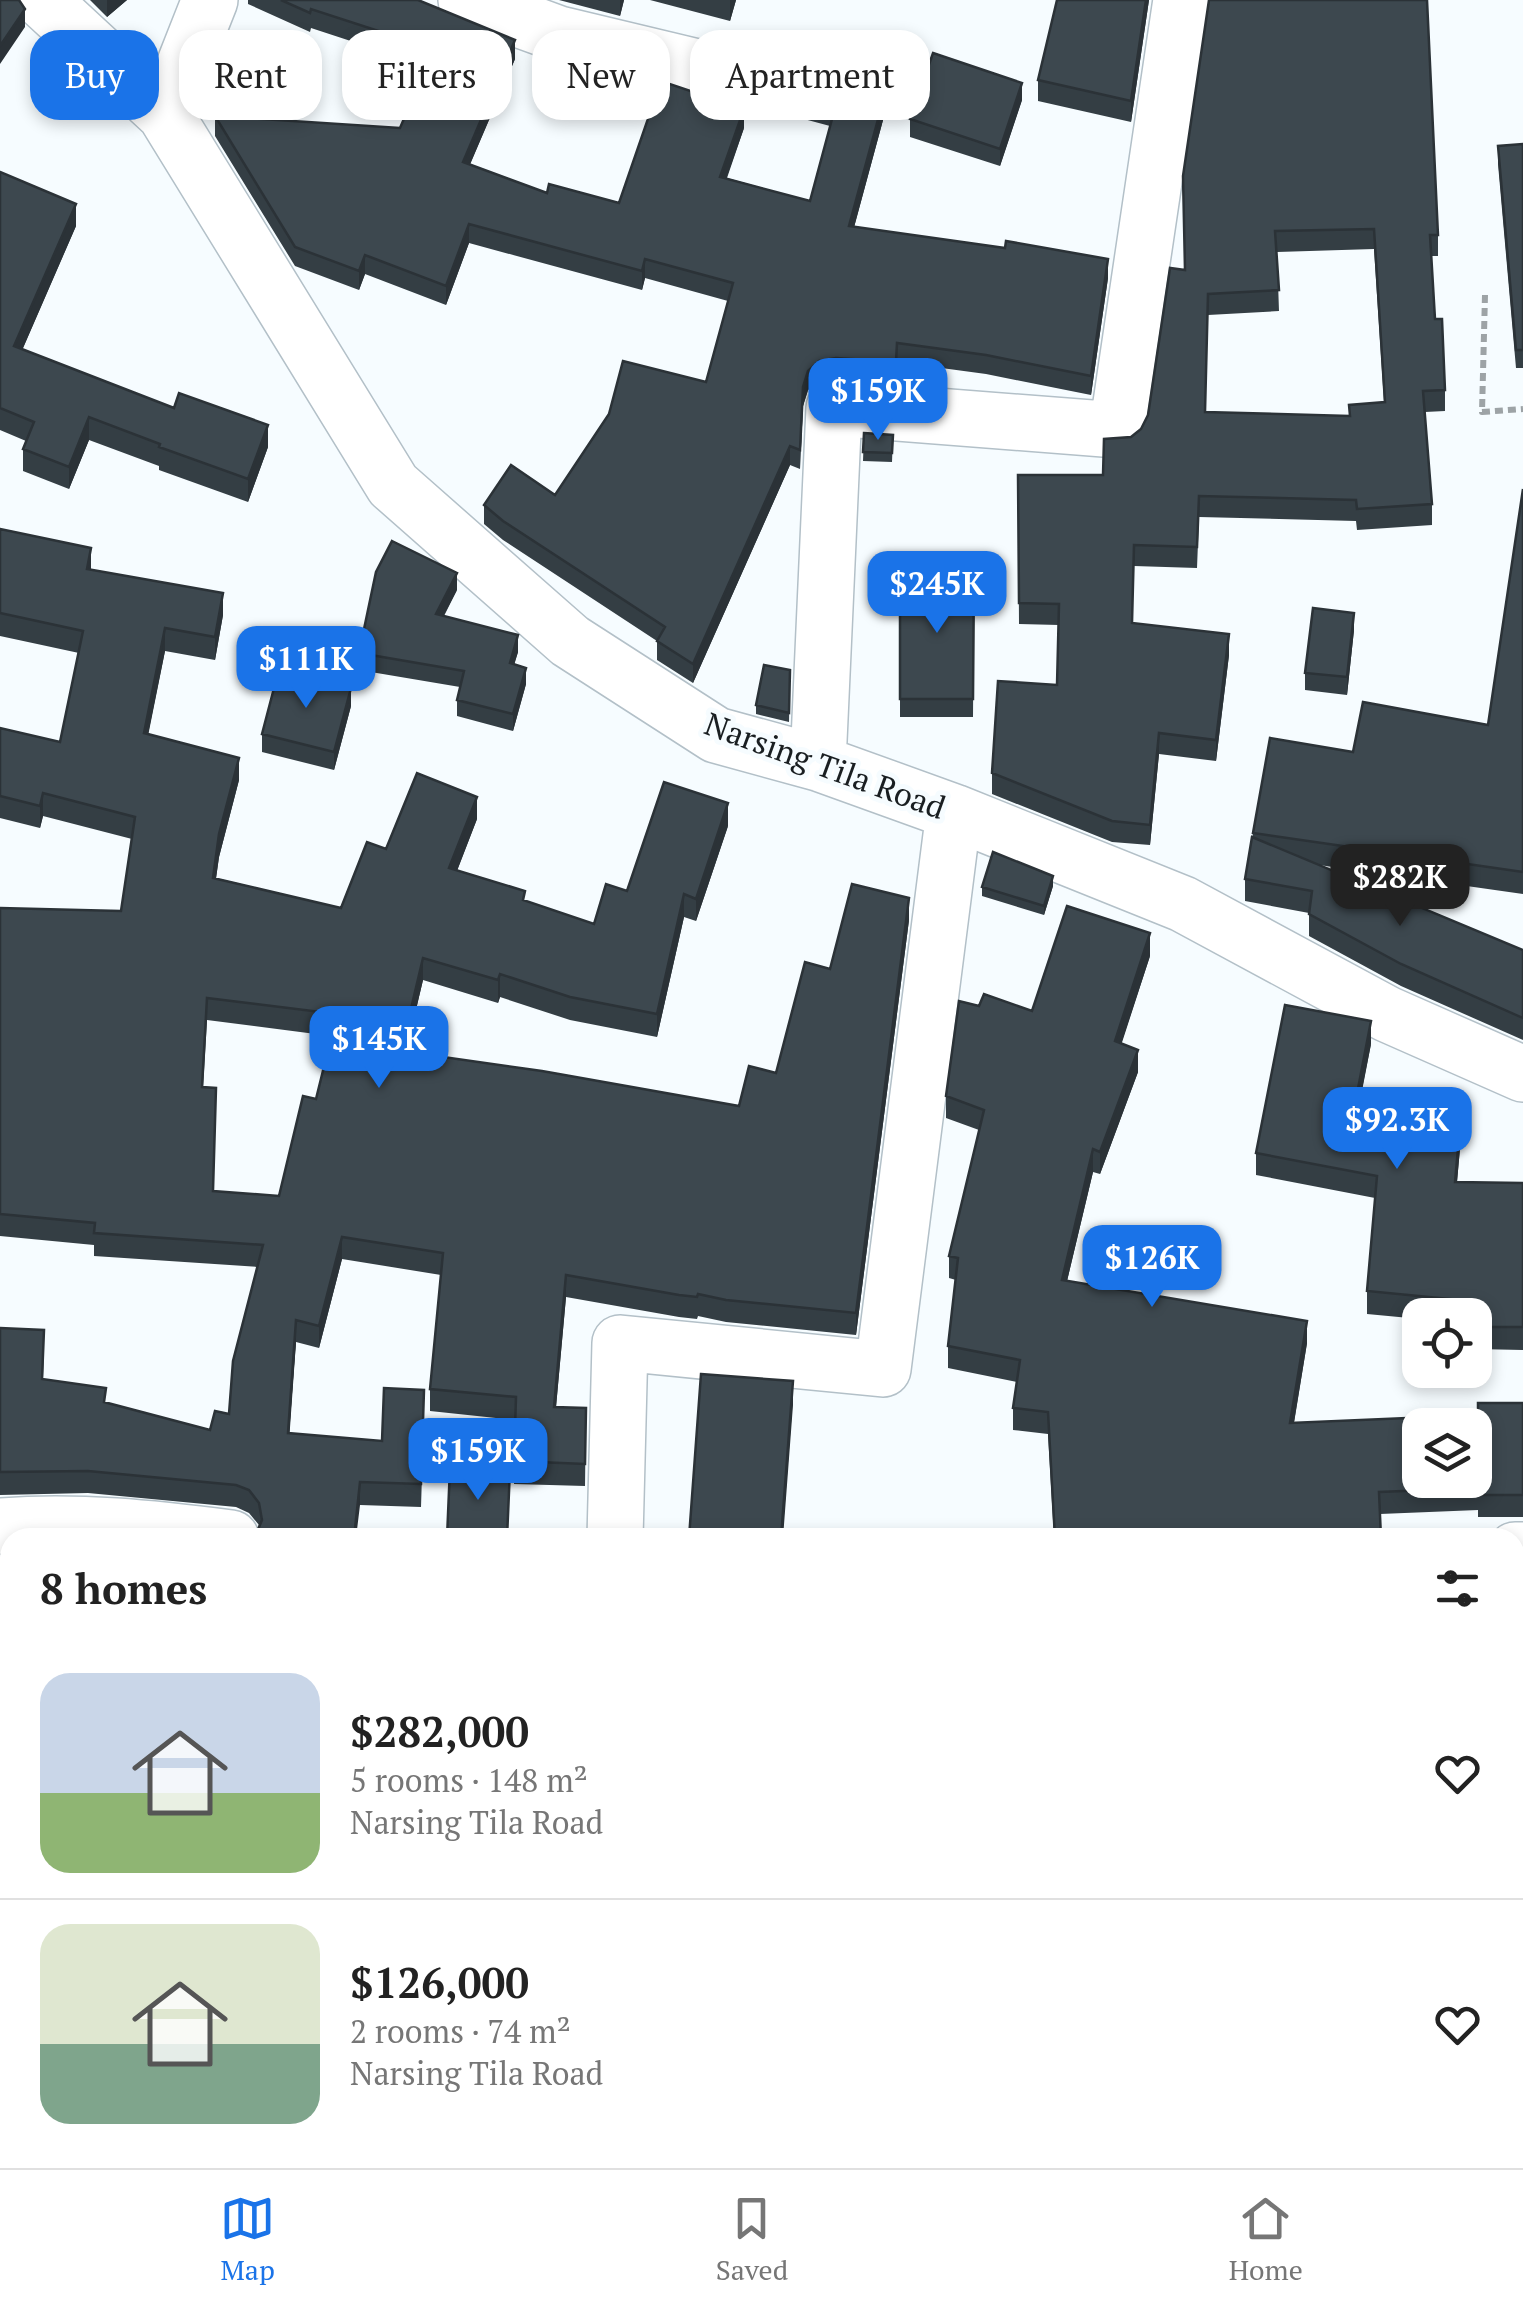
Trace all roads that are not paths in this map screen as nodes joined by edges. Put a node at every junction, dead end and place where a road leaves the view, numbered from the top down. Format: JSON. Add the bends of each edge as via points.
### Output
{"nodes":[{"id":1,"x":42,"y":0,"type":"edge"},
{"id":2,"x":210,"y":0,"type":"edge"},
{"id":3,"x":466,"y":0,"type":"edge"},
{"id":4,"x":1181,"y":0,"type":"edge"},
{"id":5,"x":690,"y":65,"type":"edge"},
{"id":6,"x":165,"y":114,"type":"junction"},
{"id":7,"x":818,"y":763,"type":"junction"},
{"id":8,"x":954,"y":812,"type":"junction"},
{"id":9,"x":1523,"y":1074,"type":"edge"},
{"id":10,"x":31,"y":1528,"type":"edge"},
{"id":11,"x":150,"y":1528,"type":"edge"},
{"id":12,"x":615,"y":1528,"type":"edge"}],
"edges":[{"from":1,"to":6,"type":"street","name":"Narsing Tila Road"},
{"from":2,"to":6,"type":"street"},
{"from":3,"to":5,"type":"street","via":[[560,34]]},
{"from":4,"to":7,"type":"street","via":[[1117,430],[834,408]]},
{"from":6,"to":7,"type":"street","name":"Narsing Tila Road","via":[[393,485],[586,651],[716,735]]},
{"from":7,"to":8,"type":"street","name":"Narsing Tila Road"},
{"from":8,"to":9,"type":"street","name":"Narsing Tila Road","via":[[1183,904],[1388,1014]]},
{"from":8,"to":12,"type":"street","via":[[883,1369],[620,1343]]},
{"from":10,"to":11,"type":"street"}]}
